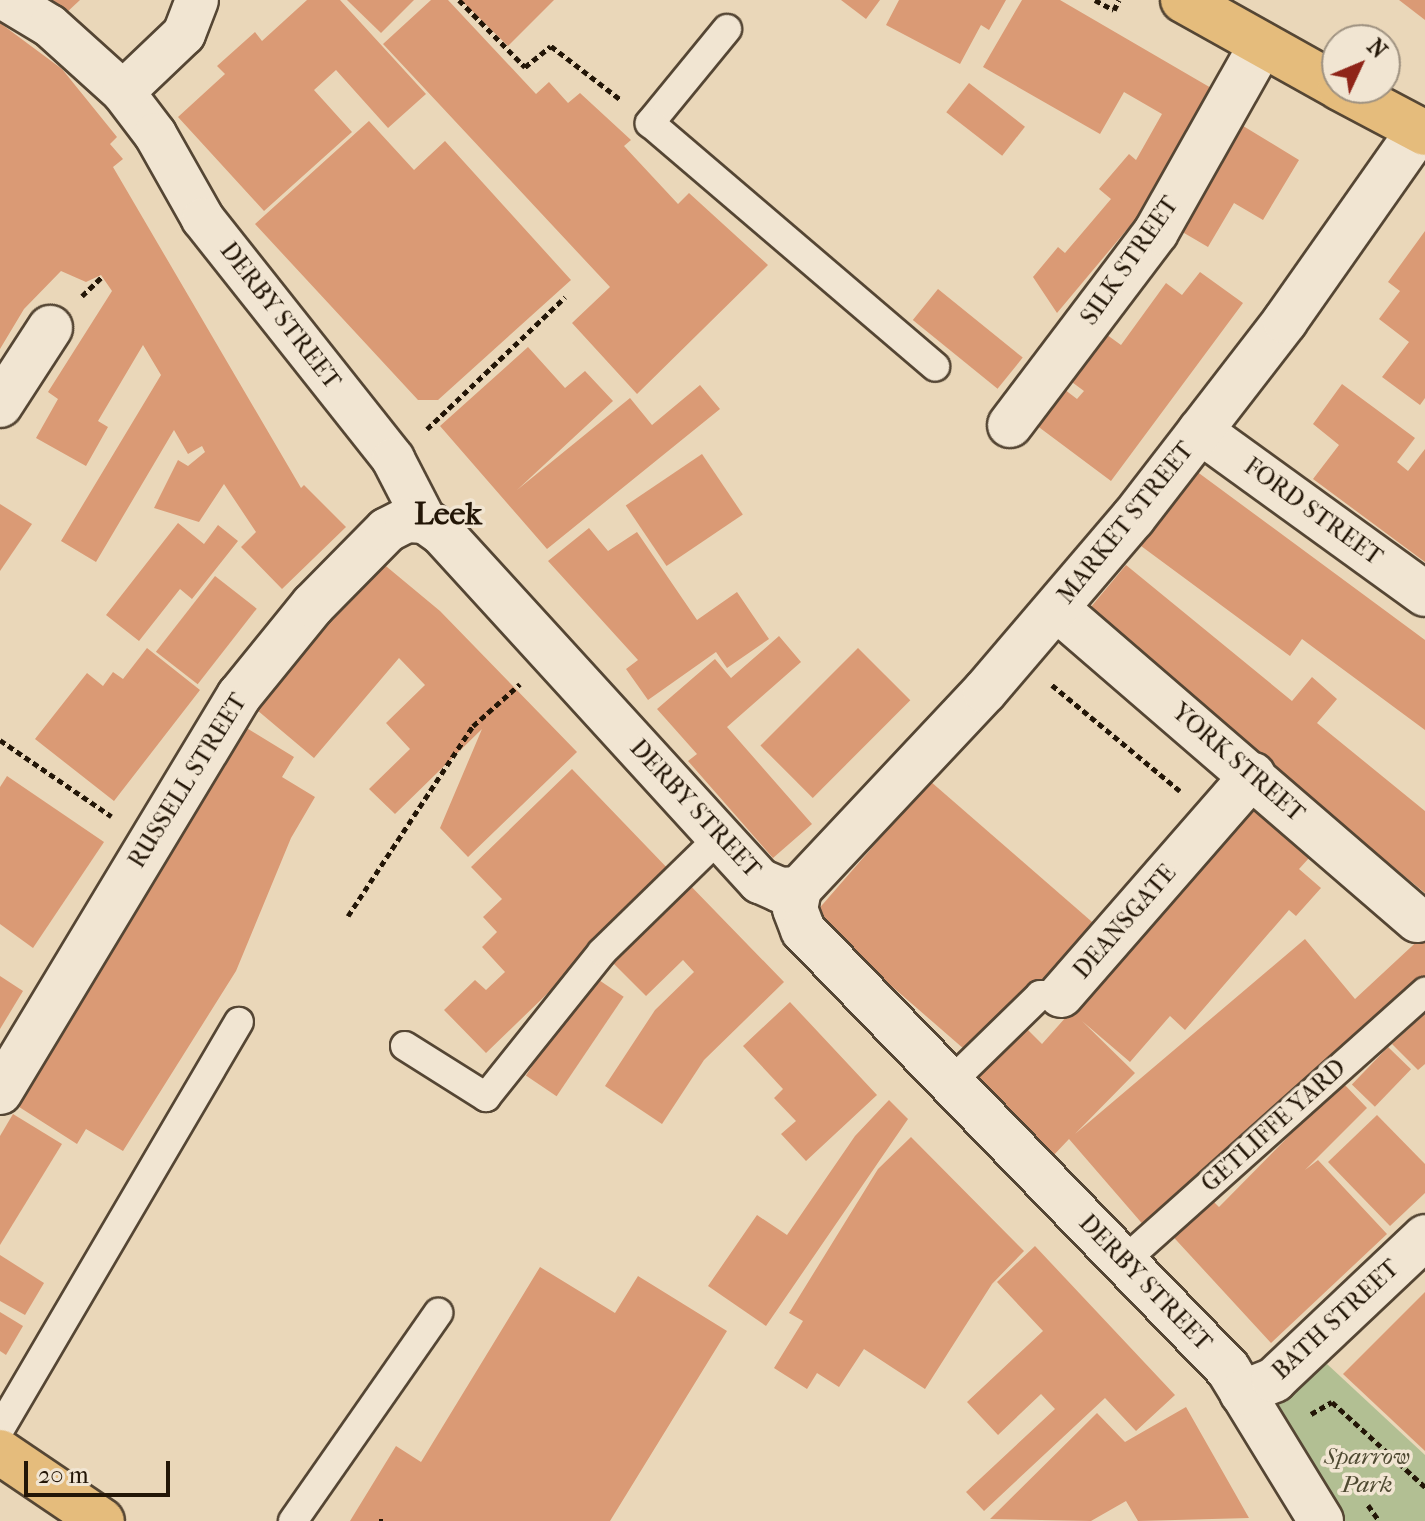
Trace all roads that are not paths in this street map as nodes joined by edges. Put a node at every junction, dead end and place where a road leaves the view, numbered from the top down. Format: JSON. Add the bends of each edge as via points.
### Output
{"nodes":[{"id":1,"x":7,"y":0,"type":"edge"},
{"id":2,"x":197,"y":0,"type":"edge"},
{"id":3,"x":1183,"y":0,"type":"edge"},
{"id":4,"x":727,"y":29,"type":"dead end"},
{"id":5,"x":1261,"y":46,"type":"junction"},
{"id":6,"x":1321,"y":78,"type":"edge"},
{"id":7,"x":123,"y":92,"type":"junction"},
{"id":8,"x":1370,"y":104,"type":"edge"},
{"id":9,"x":1422,"y":132,"type":"edge"},
{"id":10,"x":50,"y":328,"type":"dead end"},
{"id":11,"x":935,"y":366,"type":"dead end"},
{"id":12,"x":0,"y":405,"type":"edge"},
{"id":13,"x":1010,"y":425,"type":"dead end"},
{"id":14,"x":1200,"y":431,"type":"junction"},
{"id":15,"x":425,"y":521,"type":"junction"},
{"id":16,"x":1425,"y":594,"type":"edge"},
{"id":17,"x":1057,"y":609,"type":"junction"},
{"id":18,"x":1253,"y":775,"type":"junction"},
{"id":19,"x":720,"y":837,"type":"junction"},
{"id":20,"x":799,"y":889,"type":"junction"},
{"id":21,"x":1421,"y":918,"type":"edge"},
{"id":22,"x":1425,"y":992,"type":"edge"},
{"id":23,"x":1061,"y":995,"type":"joint"},
{"id":24,"x":239,"y":1022,"type":"dead end"},
{"id":25,"x":405,"y":1046,"type":"dead end"},
{"id":26,"x":951,"y":1082,"type":"junction"},
{"id":27,"x":0,"y":1092,"type":"edge"},
{"id":28,"x":1425,"y":1237,"type":"edge"},
{"id":29,"x":1124,"y":1261,"type":"junction"},
{"id":30,"x":438,"y":1313,"type":"dead end"},
{"id":31,"x":1242,"y":1393,"type":"junction"},
{"id":32,"x":0,"y":1429,"type":"edge"},
{"id":33,"x":0,"y":1452,"type":"edge"},
{"id":34,"x":98,"y":1520,"type":"edge"},
{"id":35,"x":293,"y":1521,"type":"edge"},
{"id":36,"x":1321,"y":1521,"type":"edge"}],
"edges":[{"from":1,"to":7,"type":"street","name":"DERBY STREET","via":[[50,26]]},
{"from":2,"to":7,"type":"street","via":[[184,34]]},
{"from":3,"to":5,"type":"highway"},
{"from":4,"to":11,"type":"lane","via":[[650,123]]},
{"from":5,"to":6,"type":"highway"},
{"from":5,"to":13,"type":"street","name":"SILK STREET","via":[[1156,232]]},
{"from":7,"to":15,"type":"street","name":"DERBY STREET","via":[[155,134],[203,219],[393,459]]},
{"from":8,"to":9,"type":"highway"},
{"from":9,"to":14,"type":"street","name":"MARKET STREET"},
{"from":10,"to":12,"type":"street"},
{"from":14,"to":16,"type":"street","name":"FORD STREET"},
{"from":14,"to":17,"type":"street","name":"MARKET STREET"},
{"from":15,"to":19,"type":"street","name":"DERBY STREET"},
{"from":15,"to":27,"type":"street","name":"RUSSELL STREET","via":[[407,520],[387,530],[313,605],[239,696]]},
{"from":17,"to":18,"type":"street","name":"YORK STREET"},
{"from":17,"to":20,"type":"street","name":"MARKET STREET"},
{"from":18,"to":21,"type":"street","name":"YORK STREET"},
{"from":18,"to":23,"type":"street","name":"DEANSGATE"},
{"from":19,"to":20,"type":"street","name":"DERBY STREET","via":[[760,881],[780,890]]},
{"from":19,"to":25,"type":"lane","via":[[602,952],[486,1097]]},
{"from":20,"to":26,"type":"street","name":"DERBY STREET","via":[[795,909],[803,930]]},
{"from":22,"to":29,"type":"lane","name":"GETLIFFE YARD"},
{"from":23,"to":26,"type":"lane","name":"DEANSGATE","via":[[1040,995]]},
{"from":24,"to":32,"type":"lane"},
{"from":26,"to":29,"type":"street","name":"DERBY STREET"},
{"from":28,"to":31,"type":"street","name":"BATH STREET","via":[[1274,1380]]},
{"from":29,"to":31,"type":"street","name":"DERBY STREET","via":[[1228,1369]]},
{"from":30,"to":35,"type":"lane"},
{"from":31,"to":36,"type":"street","name":"DERBY STREET"},
{"from":33,"to":34,"type":"highway"}]}
